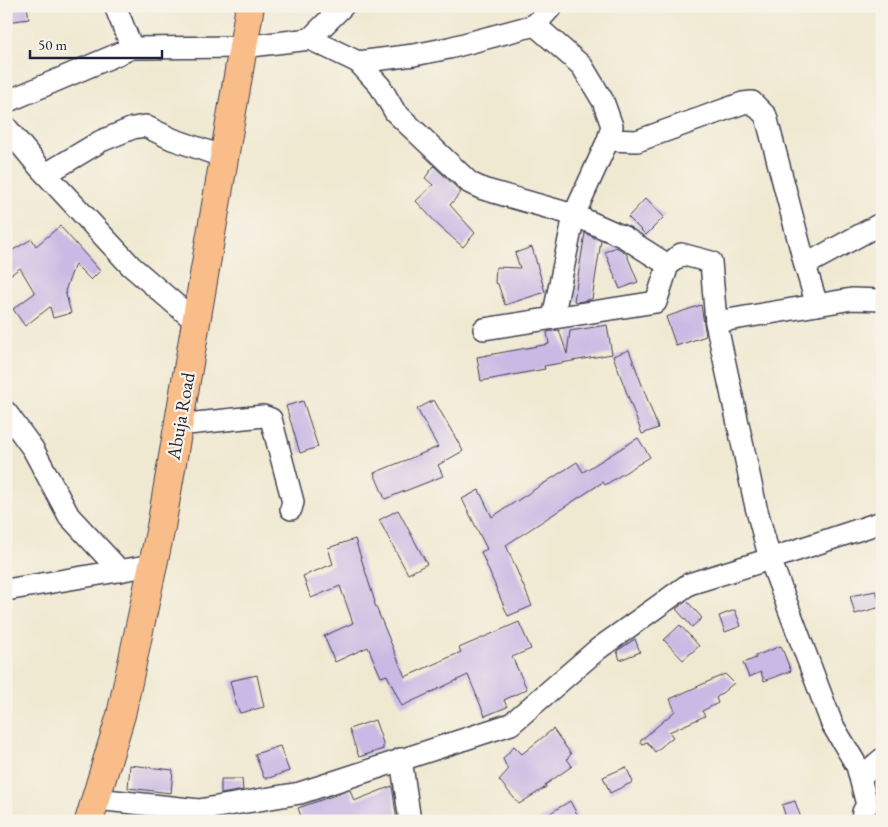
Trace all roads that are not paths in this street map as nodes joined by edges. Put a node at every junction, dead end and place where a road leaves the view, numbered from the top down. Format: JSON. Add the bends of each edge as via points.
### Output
{"nodes":[{"id":1,"x":116,"y":6,"type":"edge"},
{"id":2,"x":250,"y":6,"type":"edge"},
{"id":3,"x":343,"y":6,"type":"edge"},
{"id":4,"x":552,"y":6,"type":"edge"},
{"id":5,"x":535,"y":25,"type":"junction"},
{"id":6,"x":310,"y":39,"type":"junction"},
{"id":7,"x":243,"y":47,"type":"junction"},
{"id":8,"x":132,"y":48,"type":"junction"},
{"id":9,"x":358,"y":62,"type":"junction"},
{"id":10,"x":6,"y":102,"type":"edge"},
{"id":11,"x":6,"y":127,"type":"edge"},
{"id":12,"x":608,"y":140,"type":"junction"},
{"id":13,"x":224,"y":157,"type":"junction"},
{"id":14,"x":46,"y":174,"type":"junction"},
{"id":15,"x":574,"y":215,"type":"junction"},
{"id":16,"x":882,"y":223,"type":"edge"},
{"id":17,"x":668,"y":264,"type":"junction"},
{"id":18,"x":805,"y":265,"type":"junction"},
{"id":19,"x":882,"y":300,"type":"edge"},
{"id":20,"x":817,"y":304,"type":"junction"},
{"id":21,"x":553,"y":318,"type":"junction"},
{"id":22,"x":196,"y":322,"type":"junction"},
{"id":23,"x":716,"y":322,"type":"junction"},
{"id":24,"x":484,"y":328,"type":"dead end"},
{"id":25,"x":6,"y":412,"type":"edge"},
{"id":26,"x":178,"y":425,"type":"junction"},
{"id":27,"x":291,"y":509,"type":"dead end"},
{"id":28,"x":882,"y":522,"type":"edge"},
{"id":29,"x":770,"y":559,"type":"junction"},
{"id":30,"x":153,"y":565,"type":"junction"},
{"id":31,"x":120,"y":570,"type":"junction"},
{"id":32,"x":6,"y":590,"type":"edge"},
{"id":33,"x":401,"y":759,"type":"junction"},
{"id":34,"x":882,"y":759,"type":"edge"},
{"id":35,"x":861,"y":777,"type":"junction"},
{"id":36,"x":92,"y":810,"type":"edge"},
{"id":37,"x":410,"y":821,"type":"edge"},
{"id":38,"x":862,"y":821,"type":"edge"}],
"edges":[{"from":1,"to":8,"type":"street"},
{"from":2,"to":7,"type":"main road","name":"Abuja Road"},
{"from":3,"to":6,"type":"street"},
{"from":4,"to":5,"type":"street"},
{"from":5,"to":9,"type":"street","via":[[449,48]]},
{"from":5,"to":12,"type":"street","via":[[582,66],[603,101],[612,126]]},
{"from":6,"to":7,"type":"street"},
{"from":6,"to":9,"type":"street"},
{"from":7,"to":8,"type":"street"},
{"from":7,"to":13,"type":"main road","name":"Abuja Road"},
{"from":8,"to":10,"type":"street"},
{"from":9,"to":15,"type":"street","via":[[380,86],[395,112],[470,182],[483,189]]},
{"from":11,"to":14,"type":"street"},
{"from":12,"to":15,"type":"street"},
{"from":12,"to":18,"type":"street","via":[[638,141],[752,102],[766,116]]},
{"from":13,"to":14,"type":"street","via":[[144,126],[101,141]]},
{"from":13,"to":22,"type":"main road","name":"Abuja Road"},
{"from":14,"to":22,"type":"street","via":[[131,266]]},
{"from":15,"to":17,"type":"street","via":[[624,237]]},
{"from":15,"to":21,"type":"street"},
{"from":16,"to":18,"type":"street"},
{"from":17,"to":21,"type":"street","via":[[656,302]]},
{"from":17,"to":23,"type":"street","via":[[681,254],[710,262]]},
{"from":18,"to":20,"type":"street"},
{"from":19,"to":20,"type":"street","via":[[852,299]]},
{"from":20,"to":23,"type":"street"},
{"from":21,"to":24,"type":"street"},
{"from":22,"to":26,"type":"main road","name":"Abuja Road"},
{"from":23,"to":29,"type":"street"},
{"from":25,"to":31,"type":"street","via":[[33,449],[69,516]]},
{"from":26,"to":27,"type":"street","via":[[263,416],[270,419],[293,502]]},
{"from":26,"to":30,"type":"main road","name":"Abuja Road"},
{"from":28,"to":29,"type":"street"},
{"from":29,"to":33,"type":"street","via":[[678,590],[598,649],[511,724]]},
{"from":29,"to":35,"type":"street","via":[[832,724]]},
{"from":30,"to":31,"type":"street"},
{"from":30,"to":36,"type":"main road","name":"Abuja Road","via":[[121,715]]},
{"from":31,"to":32,"type":"street"},
{"from":33,"to":36,"type":"street","via":[[300,793],[199,810]]},
{"from":33,"to":37,"type":"street"},
{"from":34,"to":35,"type":"street"},
{"from":35,"to":38,"type":"street","via":[[867,804]]}]}
